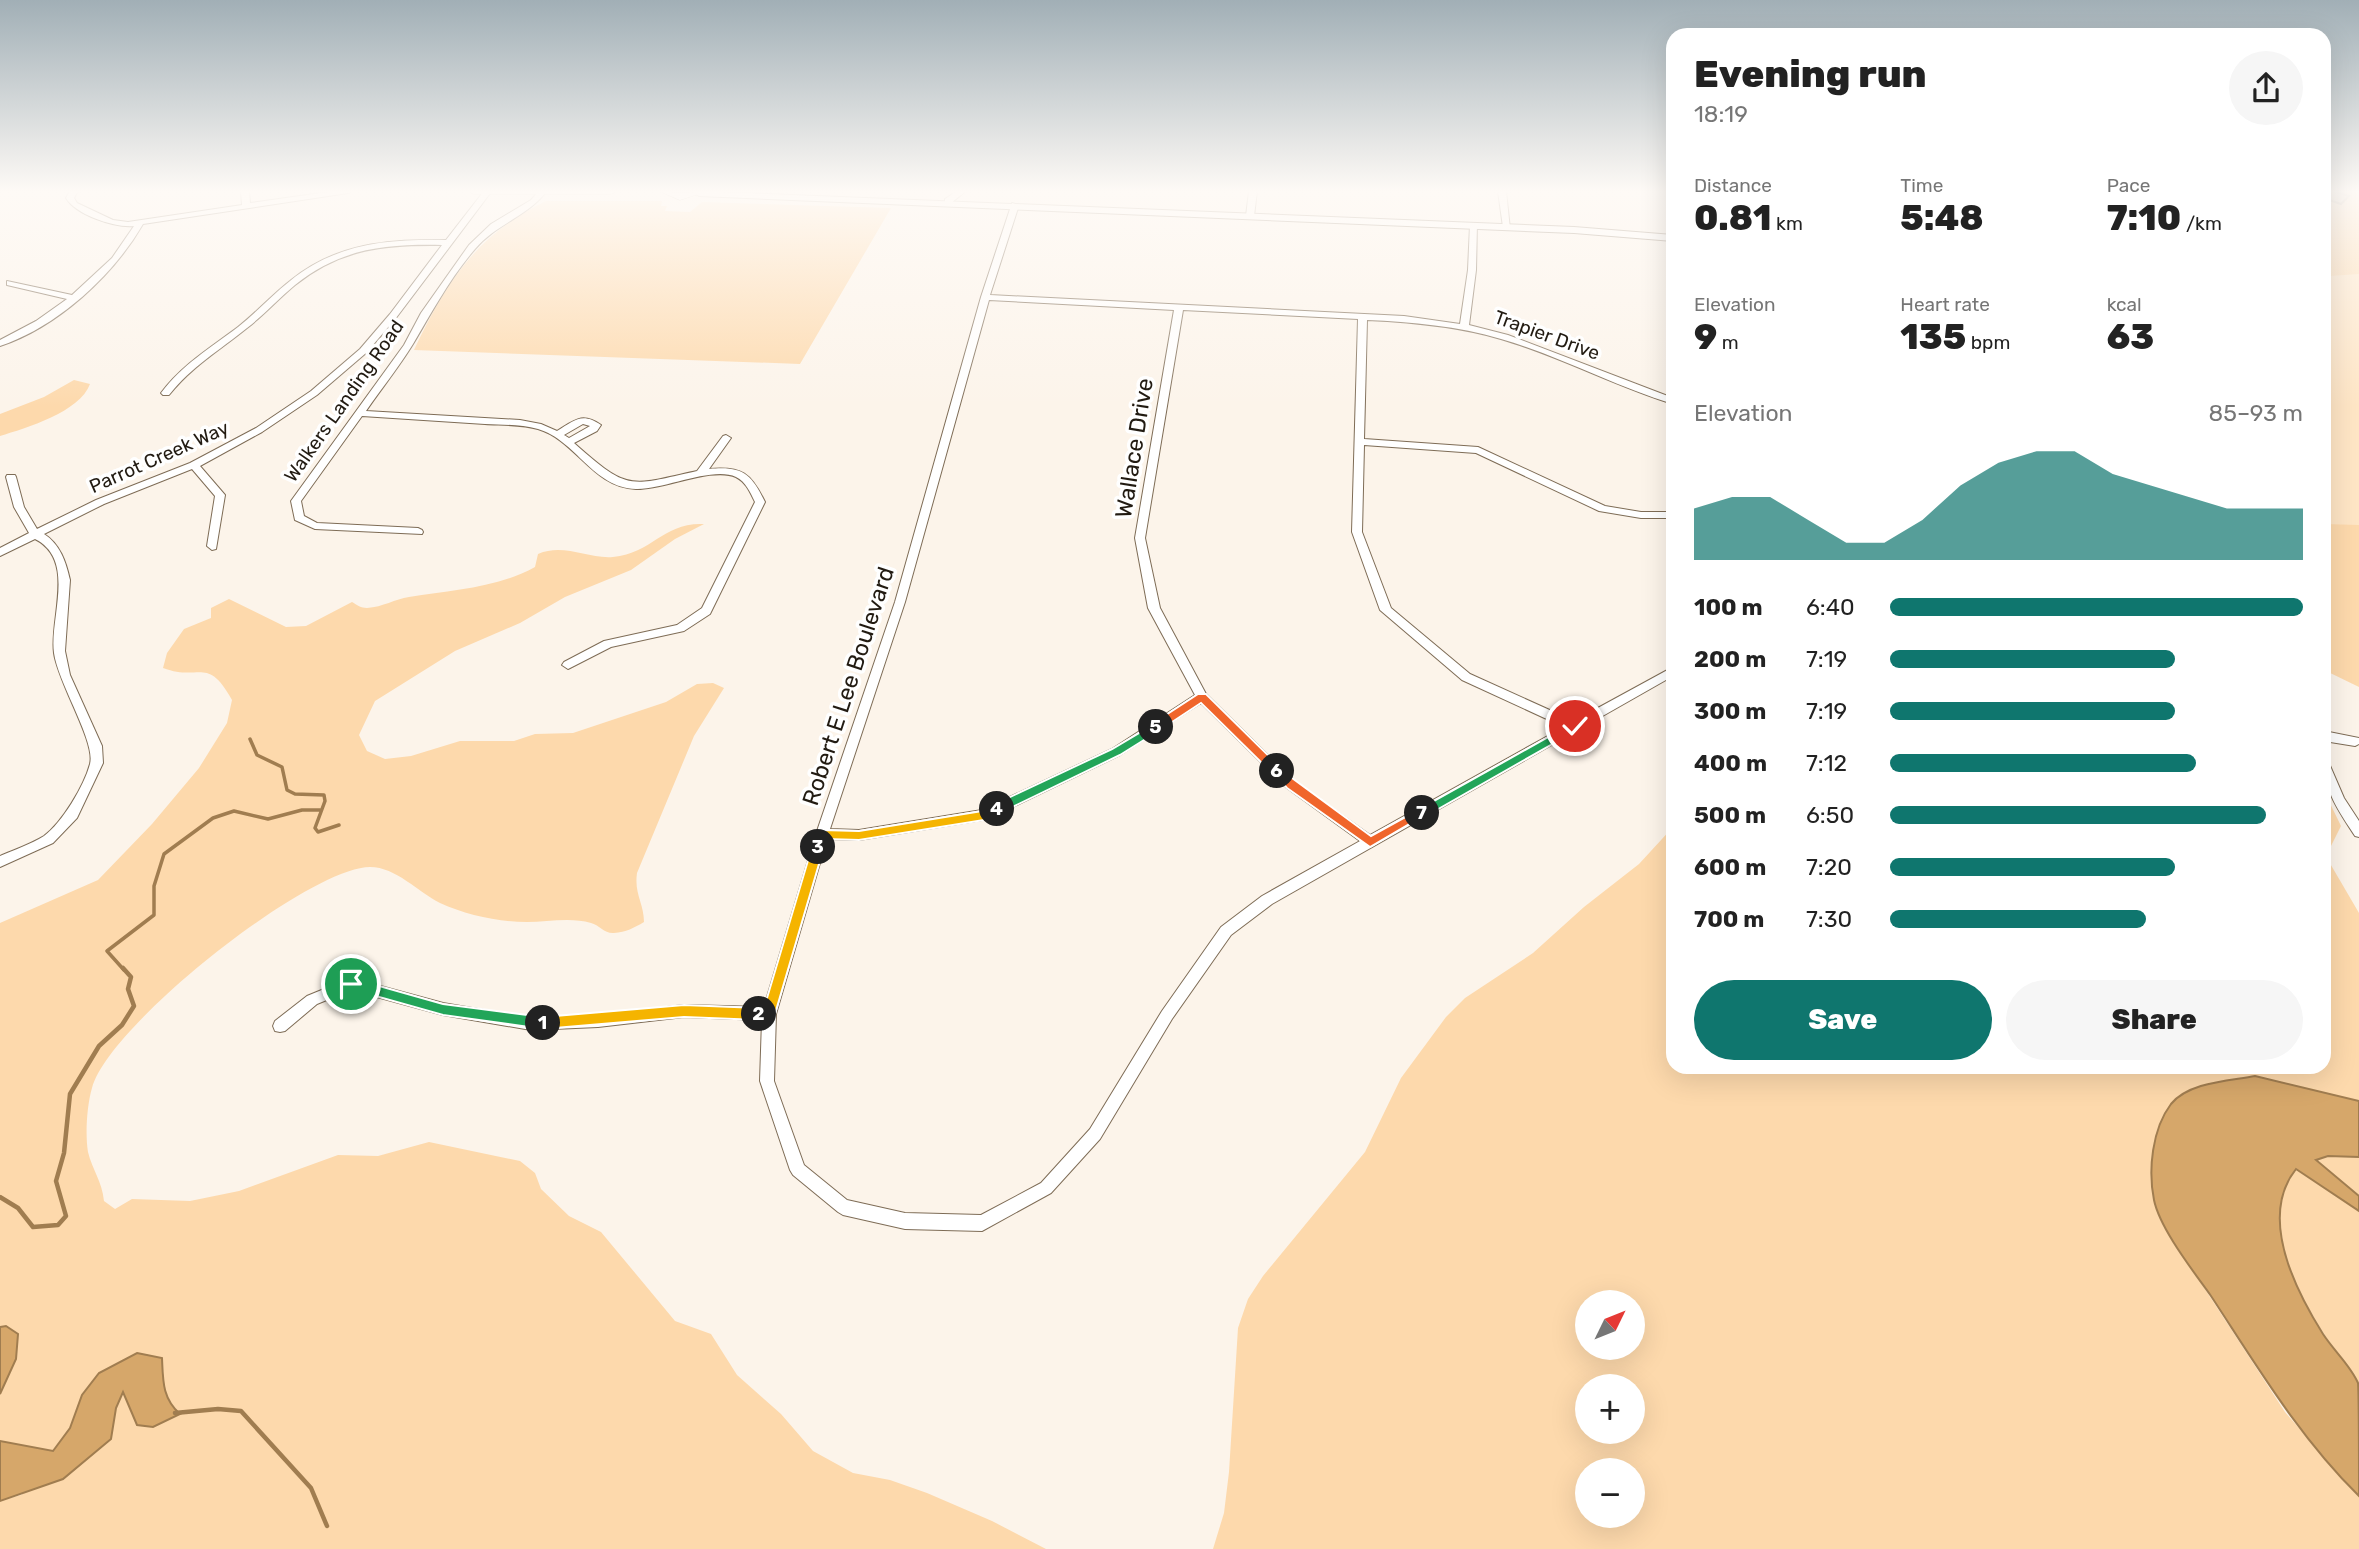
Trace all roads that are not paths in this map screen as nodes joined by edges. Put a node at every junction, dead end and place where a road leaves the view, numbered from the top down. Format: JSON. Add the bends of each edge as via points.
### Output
{"nodes":[{"id":1,"x":111,"y":263,"type":"edge"},
{"id":2,"x":320,"y":263,"type":"edge"},
{"id":3,"x":433,"y":263,"type":"edge"},
{"id":4,"x":461,"y":263,"type":"edge"},
{"id":5,"x":996,"y":263,"type":"edge"},
{"id":6,"x":1472,"y":263,"type":"edge"},
{"id":7,"x":10,"y":283,"type":"dead end"},
{"id":8,"x":985,"y":297,"type":"junction"},
{"id":9,"x":72,"y":298,"type":"junction"},
{"id":10,"x":1179,"y":307,"type":"junction"},
{"id":11,"x":1363,"y":317,"type":"junction"},
{"id":12,"x":1464,"y":327,"type":"junction"},
{"id":13,"x":0,"y":343,"type":"edge"},
{"id":14,"x":166,"y":393,"type":"dead end"},
{"id":15,"x":1666,"y":398,"type":"edge"},
{"id":16,"x":359,"y":413,"type":"junction"},
{"id":17,"x":556,"y":435,"type":"junction"},
{"id":18,"x":726,"y":438,"type":"dead end"},
{"id":19,"x":1361,"y":442,"type":"junction"},
{"id":20,"x":567,"y":443,"type":"junction"},
{"id":21,"x":194,"y":465,"type":"junction"},
{"id":22,"x":701,"y":472,"type":"junction"},
{"id":23,"x":11,"y":477,"type":"dead end"},
{"id":24,"x":1666,"y":515,"type":"edge"},
{"id":25,"x":418,"y":532,"type":"dead end"},
{"id":26,"x":36,"y":534,"type":"junction"},
{"id":27,"x":212,"y":546,"type":"dead end"},
{"id":28,"x":0,"y":552,"type":"edge"},
{"id":29,"x":568,"y":665,"type":"dead end"},
{"id":30,"x":1666,"y":675,"type":"edge"},
{"id":31,"x":1202,"y":697,"type":"junction"},
{"id":32,"x":1575,"y":726,"type":"junction"},
{"id":33,"x":2331,"y":737,"type":"edge"},
{"id":34,"x":2355,"y":741,"type":"dead end"},
{"id":35,"x":2331,"y":781,"type":"edge"},
{"id":36,"x":2359,"y":832,"type":"edge"},
{"id":37,"x":822,"y":834,"type":"junction"},
{"id":38,"x":1370,"y":842,"type":"junction"},
{"id":39,"x":0,"y":862,"type":"edge"},
{"id":40,"x":769,"y":1014,"type":"junction"},
{"id":41,"x":280,"y":1026,"type":"dead end"}],
"edges":[{"from":1,"to":9,"type":"street","via":[[94,283]]},
{"from":2,"to":14,"type":"street","via":[[198,359]]},
{"from":3,"to":21,"type":"street","name":"Parrot Creek Way","via":[[393,316],[332,379],[259,430]]},
{"from":4,"to":16,"type":"street","name":"Walkers Landing Road"},
{"from":5,"to":8,"type":"street","name":"Robert E Lee Boulevard"},
{"from":6,"to":12,"type":"street"},
{"from":7,"to":9,"type":"street"},
{"from":8,"to":10,"type":"street","name":"Trapier Drive"},
{"from":8,"to":37,"type":"street","name":"Robert E Lee Boulevard","via":[[900,602]]},
{"from":9,"to":13,"type":"street"},
{"from":10,"to":11,"type":"street","name":"Trapier Drive"},
{"from":10,"to":31,"type":"street","name":"Wallace Drive","via":[[1140,538],[1154,608]]},
{"from":11,"to":12,"type":"street","name":"Trapier Drive"},
{"from":11,"to":19,"type":"street"},
{"from":12,"to":15,"type":"street","name":"Trapier Drive","via":[[1523,342]]},
{"from":16,"to":17,"type":"street","via":[[500,422],[544,428]]},
{"from":16,"to":25,"type":"street","name":"Walkers Landing Road","via":[[299,494],[296,513],[315,526]]},
{"from":17,"to":20,"type":"street"},
{"from":17,"to":20,"type":"street","via":[[582,420],[596,425]]},
{"from":18,"to":22,"type":"street"},
{"from":19,"to":24,"type":"street","via":[[1478,450],[1603,509]]},
{"from":19,"to":32,"type":"street","via":[[1357,532],[1386,610],[1466,677]]},
{"from":20,"to":22,"type":"street","via":[[611,481],[636,486]]},
{"from":21,"to":26,"type":"street","name":"Parrot Creek Way","via":[[100,502]]},
{"from":21,"to":27,"type":"street","via":[[220,495]]},
{"from":22,"to":29,"type":"street","via":[[741,476],[756,488],[760,502],[706,611],[680,628],[608,644]]},
{"from":23,"to":26,"type":"street","via":[[20,510]]},
{"from":26,"to":28,"type":"street","name":"Parrot Creek Way"},
{"from":26,"to":39,"type":"street","via":[[58,555],[63,569],[60,651],[64,675],[96,746],[97,763],[73,814],[49,839]]},
{"from":30,"to":32,"type":"street","name":"Robert E Lee Boulevard"},
{"from":31,"to":37,"type":"street","via":[[1116,752],[984,815],[859,835]]},
{"from":31,"to":38,"type":"street","name":"Wallace Drive","via":[[1291,785]]},
{"from":32,"to":38,"type":"street","name":"Robert E Lee Boulevard"},
{"from":33,"to":34,"type":"street"},
{"from":35,"to":36,"type":"street"},
{"from":37,"to":40,"type":"street","name":"Robert E Lee Boulevard"},
{"from":38,"to":40,"type":"street","name":"Robert E Lee Boulevard","via":[[1266,900],[1226,931],[1167,1015],[1095,1134],[1046,1188],[982,1223],[905,1221],[843,1207],[799,1170],[767,1081]]},
{"from":40,"to":41,"type":"street","via":[[684,1011],[531,1024],[443,1009],[351,984],[312,1000]]}]}
